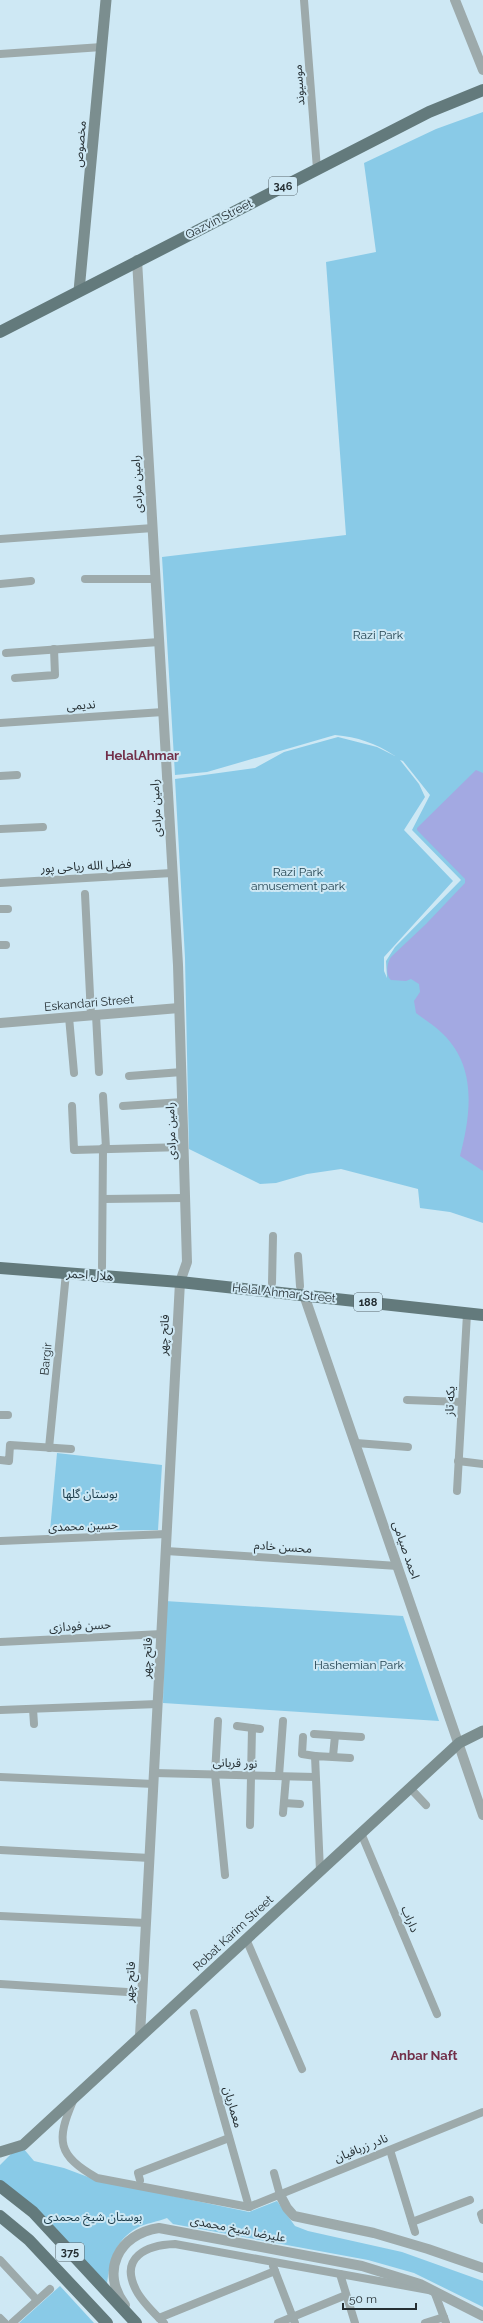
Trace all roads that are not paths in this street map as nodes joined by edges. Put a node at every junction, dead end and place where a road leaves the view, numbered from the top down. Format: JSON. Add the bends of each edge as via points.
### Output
{"nodes":[{"id":1,"x":106,"y":0,"type":"edge"},
{"id":2,"x":304,"y":0,"type":"edge"},
{"id":3,"x":455,"y":0,"type":"edge"},
{"id":4,"x":102,"y":47,"type":"junction"},
{"id":5,"x":0,"y":54,"type":"edge"},
{"id":6,"x":483,"y":70,"type":"edge"},
{"id":7,"x":483,"y":90,"type":"edge"},
{"id":8,"x":317,"y":169,"type":"junction"},
{"id":9,"x":137,"y":260,"type":"junction"},
{"id":10,"x":79,"y":291,"type":"junction"},
{"id":11,"x":0,"y":332,"type":"edge"},
{"id":12,"x":153,"y":528,"type":"junction"},
{"id":13,"x":0,"y":538,"type":"edge"},
{"id":14,"x":85,"y":579,"type":"dead end"},
{"id":15,"x":156,"y":579,"type":"junction"},
{"id":16,"x":31,"y":581,"type":"dead end"},
{"id":17,"x":0,"y":584,"type":"edge"},
{"id":18,"x":159,"y":642,"type":"junction"},
{"id":19,"x":54,"y":649,"type":"junction"},
{"id":20,"x":6,"y":652,"type":"dead end"},
{"id":21,"x":15,"y":678,"type":"dead end"},
{"id":22,"x":163,"y":712,"type":"junction"},
{"id":23,"x":0,"y":723,"type":"edge"},
{"id":24,"x":18,"y":775,"type":"dead end"},
{"id":25,"x":0,"y":776,"type":"edge"},
{"id":26,"x":43,"y":827,"type":"dead end"},
{"id":27,"x":0,"y":829,"type":"edge"},
{"id":28,"x":172,"y":873,"type":"junction"},
{"id":29,"x":0,"y":883,"type":"edge"},
{"id":30,"x":85,"y":894,"type":"dead end"},
{"id":31,"x":179,"y":1008,"type":"junction"},
{"id":32,"x":93,"y":1015,"type":"junction"},
{"id":33,"x":69,"y":1017,"type":"junction"},
{"id":34,"x":0,"y":1023,"type":"edge"},
{"id":35,"x":99,"y":1072,"type":"dead end"},
{"id":36,"x":182,"y":1072,"type":"junction"},
{"id":37,"x":74,"y":1073,"type":"dead end"},
{"id":38,"x":129,"y":1076,"type":"dead end"},
{"id":39,"x":103,"y":1096,"type":"dead end"},
{"id":40,"x":183,"y":1102,"type":"junction"},
{"id":41,"x":72,"y":1106,"type":"dead end"},
{"id":42,"x":123,"y":1106,"type":"dead end"},
{"id":43,"x":184,"y":1147,"type":"junction"},
{"id":44,"x":104,"y":1148,"type":"junction"},
{"id":45,"x":186,"y":1198,"type":"junction"},
{"id":46,"x":103,"y":1199,"type":"junction"},
{"id":47,"x":274,"y":1236,"type":"dead end"},
{"id":48,"x":298,"y":1256,"type":"dead end"},
{"id":49,"x":102,"y":1267,"type":"dead end"},
{"id":50,"x":0,"y":1268,"type":"edge"},
{"id":51,"x":66,"y":1273,"type":"junction"},
{"id":52,"x":180,"y":1282,"type":"junction"},
{"id":53,"x":272,"y":1283,"type":"dead end"},
{"id":54,"x":302,"y":1291,"type":"junction"},
{"id":55,"x":467,"y":1314,"type":"junction"},
{"id":56,"x":483,"y":1316,"type":"edge"},
{"id":57,"x":407,"y":1400,"type":"dead end"},
{"id":58,"x":462,"y":1402,"type":"junction"},
{"id":59,"x":356,"y":1443,"type":"junction"},
{"id":60,"x":408,"y":1447,"type":"dead end"},
{"id":61,"x":49,"y":1448,"type":"junction"},
{"id":62,"x":71,"y":1449,"type":"dead end"},
{"id":63,"x":0,"y":1460,"type":"edge"},
{"id":64,"x":458,"y":1461,"type":"junction"},
{"id":65,"x":483,"y":1464,"type":"edge"},
{"id":66,"x":457,"y":1490,"type":"dead end"},
{"id":67,"x":167,"y":1534,"type":"junction"},
{"id":68,"x":0,"y":1541,"type":"edge"},
{"id":69,"x":166,"y":1551,"type":"junction"},
{"id":70,"x":398,"y":1566,"type":"junction"},
{"id":71,"x":162,"y":1634,"type":"junction"},
{"id":72,"x":0,"y":1642,"type":"edge"},
{"id":73,"x":158,"y":1704,"type":"junction"},
{"id":74,"x":33,"y":1709,"type":"junction"},
{"id":75,"x":0,"y":1710,"type":"edge"},
{"id":76,"x":218,"y":1721,"type":"dead end"},
{"id":77,"x":283,"y":1721,"type":"dead end"},
{"id":78,"x":34,"y":1724,"type":"dead end"},
{"id":79,"x":237,"y":1726,"type":"dead end"},
{"id":80,"x":483,"y":1731,"type":"edge"},
{"id":81,"x":314,"y":1734,"type":"dead end"},
{"id":82,"x":335,"y":1736,"type":"junction"},
{"id":83,"x":303,"y":1737,"type":"dead end"},
{"id":84,"x":361,"y":1737,"type":"dead end"},
{"id":85,"x":459,"y":1743,"type":"junction"},
{"id":86,"x":315,"y":1756,"type":"junction"},
{"id":87,"x":333,"y":1756,"type":"junction"},
{"id":88,"x":350,"y":1758,"type":"dead end"},
{"id":89,"x":154,"y":1773,"type":"junction"},
{"id":90,"x":215,"y":1774,"type":"junction"},
{"id":91,"x":249,"y":1775,"type":"junction"},
{"id":92,"x":283,"y":1776,"type":"junction"},
{"id":93,"x":0,"y":1777,"type":"edge"},
{"id":94,"x":315,"y":1777,"type":"junction"},
{"id":95,"x":154,"y":1784,"type":"junction"},
{"id":96,"x":410,"y":1788,"type":"junction"},
{"id":97,"x":284,"y":1803,"type":"junction"},
{"id":98,"x":300,"y":1804,"type":"dead end"},
{"id":99,"x":426,"y":1805,"type":"dead end"},
{"id":100,"x":283,"y":1813,"type":"dead end"},
{"id":101,"x":483,"y":1815,"type":"edge"},
{"id":102,"x":250,"y":1825,"type":"dead end"},
{"id":103,"x":361,"y":1833,"type":"junction"},
{"id":104,"x":0,"y":1850,"type":"edge"},
{"id":105,"x":150,"y":1858,"type":"junction"},
{"id":106,"x":320,"y":1871,"type":"junction"},
{"id":107,"x":225,"y":1875,"type":"dead end"},
{"id":108,"x":0,"y":1916,"type":"edge"},
{"id":109,"x":146,"y":1923,"type":"junction"},
{"id":110,"x":246,"y":1939,"type":"junction"},
{"id":111,"x":0,"y":1984,"type":"edge"},
{"id":112,"x":143,"y":1994,"type":"junction"},
{"id":113,"x":194,"y":2012,"type":"dead end"},
{"id":114,"x":437,"y":2014,"type":"dead end"},
{"id":115,"x":140,"y":2036,"type":"junction"},
{"id":116,"x":302,"y":2069,"type":"dead end"},
{"id":117,"x":73,"y":2100,"type":"junction"},
{"id":118,"x":483,"y":2112,"type":"edge"},
{"id":119,"x":229,"y":2138,"type":"junction"},
{"id":120,"x":390,"y":2150,"type":"junction"},
{"id":121,"x":0,"y":2152,"type":"edge"},
{"id":122,"x":274,"y":2173,"type":"dead end"},
{"id":123,"x":139,"y":2177,"type":"dead end"},
{"id":124,"x":0,"y":2186,"type":"edge"},
{"id":125,"x":280,"y":2195,"type":"junction"},
{"id":126,"x":470,"y":2200,"type":"dead end"},
{"id":127,"x":249,"y":2207,"type":"junction"},
{"id":128,"x":483,"y":2213,"type":"edge"},
{"id":129,"x":3,"y":2219,"type":"edge"},
{"id":130,"x":483,"y":2220,"type":"edge"},
{"id":131,"x":412,"y":2222,"type":"junction"},
{"id":132,"x":415,"y":2232,"type":"dead end"},
{"id":133,"x":0,"y":2260,"type":"edge"},
{"id":134,"x":271,"y":2261,"type":"junction"},
{"id":135,"x":483,"y":2268,"type":"edge"},
{"id":136,"x":275,"y":2271,"type":"junction"},
{"id":137,"x":340,"y":2274,"type":"junction"},
{"id":138,"x":50,"y":2289,"type":"dead end"},
{"id":139,"x":434,"y":2291,"type":"junction"},
{"id":140,"x":346,"y":2295,"type":"junction"},
{"id":141,"x":37,"y":2300,"type":"junction"},
{"id":142,"x":482,"y":2317,"type":"edge"},
{"id":143,"x":0,"y":2318,"type":"edge"},
{"id":144,"x":294,"y":2320,"type":"edge"},
{"id":145,"x":445,"y":2320,"type":"edge"},
{"id":146,"x":161,"y":2321,"type":"edge"},
{"id":147,"x":5,"y":2323,"type":"edge"},
{"id":148,"x":12,"y":2323,"type":"edge"},
{"id":149,"x":107,"y":2323,"type":"edge"},
{"id":150,"x":137,"y":2323,"type":"edge"},
{"id":151,"x":278,"y":2323,"type":"edge"},
{"id":152,"x":355,"y":2323,"type":"edge"},
{"id":153,"x":425,"y":2323,"type":"edge"}],
"edges":[{"from":1,"to":4,"type":"main road","name":"مخصوص"},
{"from":2,"to":8,"type":"street","name":"موسیوند"},
{"from":3,"to":6,"type":"street"},
{"from":4,"to":5,"type":"street"},
{"from":4,"to":10,"type":"main road","name":"مخصوص"},
{"from":7,"to":8,"type":"main road","name":"Qazvin Street","number":"346","via":[[429,112]]},
{"from":8,"to":9,"type":"main road","name":"Qazvin Street","number":"346"},
{"from":9,"to":10,"type":"main road","name":"Qazvin Street","number":"346"},
{"from":9,"to":12,"type":"street","name":"رامین مرادی"},
{"from":10,"to":11,"type":"main road","name":"Qazvin Street","number":"346"},
{"from":12,"to":13,"type":"street"},
{"from":12,"to":15,"type":"street","name":"رامین مرادی"},
{"from":14,"to":15,"type":"street"},
{"from":15,"to":18,"type":"street","name":"رامین مرادی"},
{"from":16,"to":17,"type":"street"},
{"from":18,"to":19,"type":"street"},
{"from":18,"to":22,"type":"street","name":"رامین مرادی"},
{"from":19,"to":20,"type":"street"},
{"from":19,"to":21,"type":"street","via":[[55,675]]},
{"from":22,"to":23,"type":"street","name":"ندیمی"},
{"from":22,"to":28,"type":"street","name":"رامین مرادی"},
{"from":24,"to":25,"type":"street"},
{"from":26,"to":27,"type":"street"},
{"from":28,"to":29,"type":"street","name":"فضل الله ریاحی پور"},
{"from":28,"to":31,"type":"street","name":"رامین مرادی"},
{"from":30,"to":32,"type":"street"},
{"from":31,"to":32,"type":"street","name":"Eskandari Street"},
{"from":31,"to":36,"type":"street","name":"رامین مرادی"},
{"from":32,"to":33,"type":"street","name":"Eskandari Street"},
{"from":32,"to":35,"type":"street"},
{"from":33,"to":34,"type":"street","name":"Eskandari Street"},
{"from":33,"to":37,"type":"street"},
{"from":36,"to":38,"type":"street"},
{"from":36,"to":40,"type":"street","name":"رامین مرادی"},
{"from":39,"to":44,"type":"street"},
{"from":40,"to":42,"type":"street"},
{"from":40,"to":43,"type":"street","name":"رامین مرادی"},
{"from":41,"to":44,"type":"street","via":[[74,1150]]},
{"from":43,"to":44,"type":"street"},
{"from":43,"to":45,"type":"street","name":"رامین مرادی"},
{"from":44,"to":46,"type":"street"},
{"from":45,"to":46,"type":"street"},
{"from":45,"to":52,"type":"street","name":"رامین مرادی","via":[[187,1262]]},
{"from":46,"to":49,"type":"street"},
{"from":47,"to":53,"type":"street"},
{"from":48,"to":54,"type":"street"},
{"from":50,"to":51,"type":"main road","name":"هلال احمر","number":"188"},
{"from":51,"to":52,"type":"main road","name":"هلال احمر","number":"188"},
{"from":51,"to":61,"type":"street","name":"Bargir"},
{"from":52,"to":54,"type":"main road","name":"Helal Ahmar Street","number":"188"},
{"from":52,"to":67,"type":"street","name":"فاتح چهر"},
{"from":54,"to":55,"type":"main road","name":"Helal Ahmar Street","number":"188"},
{"from":54,"to":59,"type":"street","name":"احمد صیامی"},
{"from":55,"to":56,"type":"main road","name":"Helal Ahmar Street","number":"188"},
{"from":55,"to":58,"type":"street","name":"یکه تاز"},
{"from":57,"to":58,"type":"street"},
{"from":58,"to":64,"type":"street","name":"یکه تاز"},
{"from":59,"to":60,"type":"street"},
{"from":59,"to":70,"type":"street","name":"احمد صیامی"},
{"from":61,"to":62,"type":"street"},
{"from":61,"to":63,"type":"street","via":[[10,1445],[9,1461]]},
{"from":64,"to":65,"type":"street"},
{"from":64,"to":66,"type":"street","name":"یکه تاز"},
{"from":67,"to":68,"type":"street","name":"حسین محمدی"},
{"from":67,"to":69,"type":"street","name":"فاتح چهر"},
{"from":69,"to":70,"type":"street","name":"محسن خادم"},
{"from":69,"to":71,"type":"street","name":"فاتح چهر"},
{"from":70,"to":85,"type":"street","name":"احمد صیامی"},
{"from":71,"to":72,"type":"street","name":"حسن فودازی"},
{"from":71,"to":73,"type":"street","name":"فاتح چهر"},
{"from":73,"to":74,"type":"street"},
{"from":73,"to":89,"type":"street","name":"فاتح چهر"},
{"from":74,"to":75,"type":"street"},
{"from":74,"to":78,"type":"street"},
{"from":76,"to":90,"type":"street"},
{"from":77,"to":92,"type":"street"},
{"from":79,"to":91,"type":"street","via":[[256,1729]]},
{"from":80,"to":85,"type":"main road","name":"Robat Karim Street"},
{"from":81,"to":82,"type":"street"},
{"from":82,"to":84,"type":"street"},
{"from":82,"to":87,"type":"street"},
{"from":83,"to":86,"type":"street","via":[[302,1754]]},
{"from":85,"to":96,"type":"main road","name":"Robat Karim Street"},
{"from":85,"to":101,"type":"street","name":"احمد صیامی"},
{"from":86,"to":87,"type":"street"},
{"from":86,"to":94,"type":"street"},
{"from":87,"to":88,"type":"street"},
{"from":89,"to":90,"type":"street","name":"نور قربانی"},
{"from":89,"to":95,"type":"street","name":"فاتح چهر"},
{"from":90,"to":91,"type":"street","name":"نور قربانی"},
{"from":90,"to":107,"type":"street"},
{"from":91,"to":92,"type":"street","name":"نور قربانی"},
{"from":91,"to":102,"type":"street"},
{"from":92,"to":94,"type":"street","name":"نور قربانی"},
{"from":92,"to":97,"type":"street"},
{"from":93,"to":95,"type":"street"},
{"from":94,"to":106,"type":"street"},
{"from":95,"to":105,"type":"street","name":"فاتح چهر"},
{"from":96,"to":99,"type":"street"},
{"from":96,"to":103,"type":"main road","name":"Robat Karim Street"},
{"from":97,"to":98,"type":"street"},
{"from":97,"to":100,"type":"street"},
{"from":103,"to":106,"type":"main road","name":"Robat Karim Street"},
{"from":103,"to":114,"type":"street","name":"داراب"},
{"from":104,"to":105,"type":"street"},
{"from":105,"to":109,"type":"street","name":"فاتح چهر"},
{"from":106,"to":110,"type":"main road","name":"Robat Karim Street"},
{"from":108,"to":109,"type":"street"},
{"from":109,"to":112,"type":"street","name":"فاتح چهر"},
{"from":110,"to":115,"type":"main road","name":"Robat Karim Street"},
{"from":110,"to":116,"type":"street"},
{"from":111,"to":112,"type":"street"},
{"from":112,"to":115,"type":"street","name":"فاتح چهر"},
{"from":113,"to":119,"type":"street","name":"معماریان"},
{"from":115,"to":117,"type":"main road","name":"Robat Karim Street"},
{"from":117,"to":121,"type":"main road","name":"Robat Karim Street","via":[[23,2145]]},
{"from":117,"to":127,"type":"street","name":"علیرضا شیخ محمدی","via":[[65,2119],[61,2139],[66,2153],[77,2167],[97,2178]]},
{"from":118,"to":120,"type":"street","name":"نادر زربافیان"},
{"from":119,"to":123,"type":"street"},
{"from":119,"to":127,"type":"street","name":"معماریان"},
{"from":120,"to":125,"type":"street","name":"نادر زربافیان"},
{"from":120,"to":131,"type":"street"},
{"from":122,"to":125,"type":"street"},
{"from":124,"to":150,"type":"main road","number":"375","via":[[33,2212]]},
{"from":125,"to":127,"type":"street","name":"نادر زربافیان"},
{"from":125,"to":135,"type":"street","name":"علیرضا شیخ محمدی","via":[[294,2216],[382,2236]]},
{"from":126,"to":131,"type":"street"},
{"from":128,"to":130,"type":"street"},
{"from":129,"to":149,"type":"main road","number":"375","via":[[29,2240]]},
{"from":131,"to":132,"type":"street"},
{"from":133,"to":141,"type":"street"},
{"from":134,"to":136,"type":"street"},
{"from":134,"to":137,"type":"street","name":"علیرضا شیخ محمدی"},
{"from":134,"to":146,"type":"street","name":"علیرضا شیخ محمدی","via":[[175,2244],[158,2244],[143,2250],[133,2262],[130,2275],[136,2290]]},
{"from":136,"to":144,"type":"street"},
{"from":136,"to":146,"type":"street"},
{"from":137,"to":139,"type":"street","name":"علیرضا شیخ محمدی"},
{"from":137,"to":140,"type":"street"},
{"from":138,"to":141,"type":"street"},
{"from":139,"to":142,"type":"street","name":"علیرضا شیخ محمدی"},
{"from":139,"to":145,"type":"street"},
{"from":139,"to":150,"type":"street","name":"علیرضا شیخ محمدی","via":[[420,2284],[362,2266],[158,2228],[147,2229],[130,2239],[117,2256],[113,2269],[118,2296]]},
{"from":140,"to":144,"type":"street"},
{"from":140,"to":152,"type":"street"},
{"from":141,"to":148,"type":"street"},
{"from":143,"to":147,"type":"street"},
{"from":144,"to":151,"type":"street"},
{"from":145,"to":153,"type":"street"}]}
